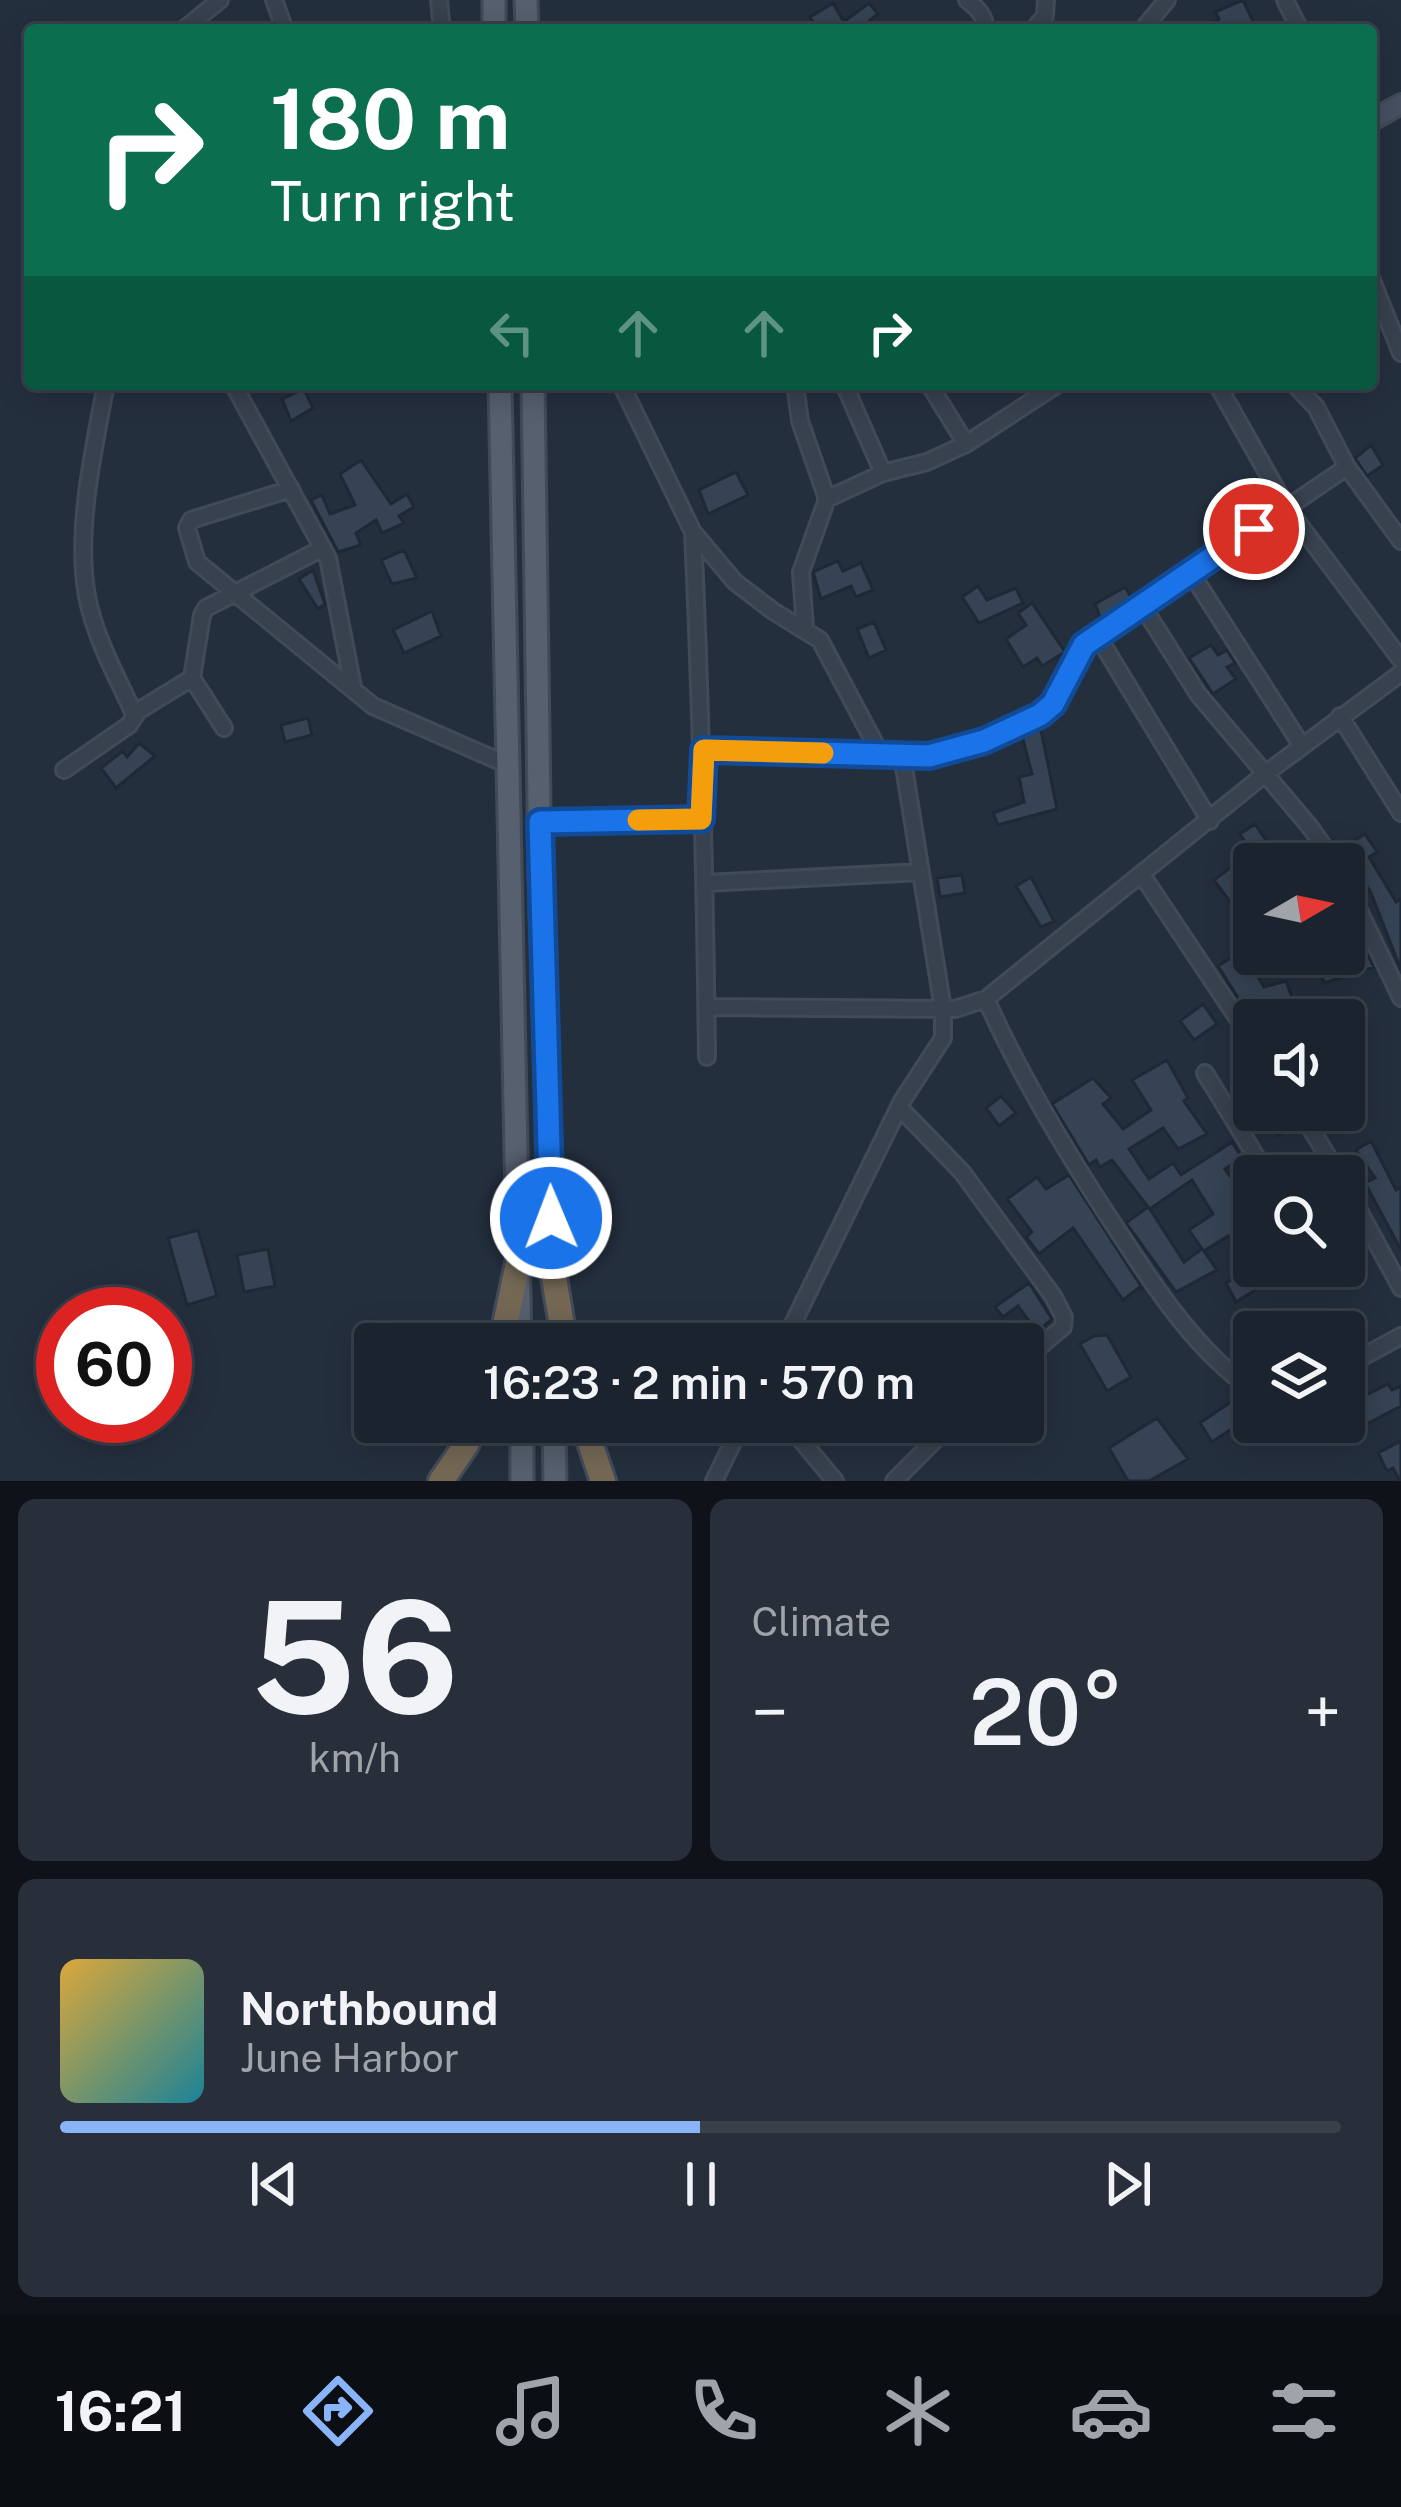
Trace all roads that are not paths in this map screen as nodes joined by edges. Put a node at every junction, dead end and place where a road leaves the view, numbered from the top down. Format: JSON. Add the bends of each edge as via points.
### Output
{"nodes":[{"id":1,"x":220,"y":0,"type":"edge"},
{"id":2,"x":967,"y":0,"type":"edge"},
{"id":3,"x":1167,"y":0,"type":"edge"},
{"id":4,"x":190,"y":24,"type":"edge"},
{"id":5,"x":986,"y":24,"type":"edge"},
{"id":6,"x":1147,"y":24,"type":"edge"},
{"id":7,"x":1377,"y":293,"type":"edge"},
{"id":8,"x":1401,"y":353,"type":"edge"},
{"id":9,"x":105,"y":390,"type":"edge"},
{"id":10,"x":236,"y":390,"type":"edge"},
{"id":11,"x":500,"y":390,"type":"edge"},
{"id":12,"x":533,"y":390,"type":"edge"},
{"id":13,"x":624,"y":390,"type":"edge"},
{"id":14,"x":796,"y":390,"type":"edge"},
{"id":15,"x":847,"y":390,"type":"edge"},
{"id":16,"x":932,"y":390,"type":"edge"},
{"id":17,"x":1049,"y":390,"type":"edge"},
{"id":18,"x":1220,"y":390,"type":"edge"},
{"id":19,"x":1300,"y":390,"type":"edge"},
{"id":20,"x":966,"y":444,"type":"junction"},
{"id":21,"x":1347,"y":466,"type":"junction"},
{"id":22,"x":883,"y":473,"type":"junction"},
{"id":23,"x":290,"y":489,"type":"junction"},
{"id":24,"x":826,"y":500,"type":"junction"},
{"id":25,"x":1287,"y":508,"type":"junction"},
{"id":26,"x":693,"y":532,"type":"junction"},
{"id":27,"x":1401,"y":542,"type":"edge"},
{"id":28,"x":323,"y":548,"type":"junction"},
{"id":29,"x":1189,"y":570,"type":"junction"},
{"id":30,"x":234,"y":595,"type":"junction"},
{"id":31,"x":1143,"y":607,"type":"junction"},
{"id":32,"x":805,"y":628,"type":"junction"},
{"id":33,"x":1097,"y":635,"type":"junction"},
{"id":34,"x":1401,"y":659,"type":"edge"},
{"id":35,"x":1401,"y":673,"type":"edge"},
{"id":36,"x":192,"y":678,"type":"junction"},
{"id":37,"x":353,"y":687,"type":"junction"},
{"id":38,"x":136,"y":716,"type":"junction"},
{"id":39,"x":1340,"y":716,"type":"junction"},
{"id":40,"x":224,"y":728,"type":"dead end"},
{"id":41,"x":1302,"y":746,"type":"junction"},
{"id":42,"x":704,"y":750,"type":"junction"},
{"id":43,"x":881,"y":755,"type":"junction"},
{"id":44,"x":902,"y":755,"type":"junction"},
{"id":45,"x":508,"y":765,"type":"junction"},
{"id":46,"x":64,"y":770,"type":"dead end"},
{"id":47,"x":1265,"y":774,"type":"junction"},
{"id":48,"x":1401,"y":813,"type":"edge"},
{"id":49,"x":701,"y":819,"type":"junction"},
{"id":50,"x":1210,"y":820,"type":"junction"},
{"id":51,"x":540,"y":822,"type":"junction"},
{"id":52,"x":1319,"y":843,"type":"edge"},
{"id":53,"x":921,"y":872,"type":"junction"},
{"id":54,"x":1142,"y":874,"type":"junction"},
{"id":55,"x":706,"y":883,"type":"junction"},
{"id":56,"x":1365,"y":923,"type":"edge"},
{"id":57,"x":1401,"y":998,"type":"edge"},
{"id":58,"x":986,"y":999,"type":"junction"},
{"id":59,"x":706,"y":1007,"type":"junction"},
{"id":60,"x":943,"y":1009,"type":"junction"},
{"id":61,"x":1233,"y":1010,"type":"edge"},
{"id":62,"x":707,"y":1057,"type":"dead end"},
{"id":63,"x":1205,"y":1073,"type":"dead end"},
{"id":64,"x":899,"y":1107,"type":"junction"},
{"id":65,"x":1255,"y":1155,"type":"edge"},
{"id":66,"x":1365,"y":1224,"type":"edge"},
{"id":67,"x":518,"y":1263,"type":"junction"},
{"id":68,"x":552,"y":1265,"type":"junction"},
{"id":69,"x":1401,"y":1288,"type":"edge"},
{"id":70,"x":505,"y":1323,"type":"edge"},
{"id":71,"x":519,"y":1323,"type":"edge"},
{"id":72,"x":553,"y":1323,"type":"edge"},
{"id":73,"x":562,"y":1323,"type":"edge"},
{"id":74,"x":793,"y":1323,"type":"edge"},
{"id":75,"x":1401,"y":1336,"type":"edge"},
{"id":76,"x":1044,"y":1343,"type":"edge"},
{"id":77,"x":1365,"y":1355,"type":"edge"},
{"id":78,"x":1233,"y":1371,"type":"edge"},
{"id":79,"x":464,"y":1443,"type":"edge"},
{"id":80,"x":522,"y":1443,"type":"edge"},
{"id":81,"x":554,"y":1443,"type":"edge"},
{"id":82,"x":590,"y":1443,"type":"edge"},
{"id":83,"x":733,"y":1443,"type":"edge"},
{"id":84,"x":803,"y":1443,"type":"edge"},
{"id":85,"x":932,"y":1443,"type":"edge"},
{"id":86,"x":441,"y":1481,"type":"edge"},
{"id":87,"x":522,"y":1481,"type":"edge"},
{"id":88,"x":555,"y":1481,"type":"edge"},
{"id":89,"x":603,"y":1481,"type":"edge"},
{"id":90,"x":714,"y":1481,"type":"edge"},
{"id":91,"x":835,"y":1481,"type":"edge"},
{"id":92,"x":893,"y":1481,"type":"edge"}],
"edges":[{"from":1,"to":4,"type":"street"},
{"from":2,"to":5,"type":"street"},
{"from":3,"to":6,"type":"street"},
{"from":7,"to":8,"type":"street"},
{"from":9,"to":38,"type":"street","via":[[84,539],[86,585],[102,646]]},
{"from":10,"to":23,"type":"street"},
{"from":11,"to":45,"type":"main road"},
{"from":12,"to":51,"type":"main road"},
{"from":13,"to":26,"type":"street"},
{"from":14,"to":24,"type":"street"},
{"from":15,"to":22,"type":"street"},
{"from":16,"to":20,"type":"street"},
{"from":17,"to":20,"type":"street"},
{"from":18,"to":25,"type":"street"},
{"from":19,"to":21,"type":"street"},
{"from":20,"to":22,"type":"street"},
{"from":21,"to":25,"type":"street"},
{"from":21,"to":27,"type":"street"},
{"from":22,"to":24,"type":"street"},
{"from":23,"to":28,"type":"street"},
{"from":23,"to":30,"type":"street","via":[[191,520],[196,562]]},
{"from":24,"to":32,"type":"street","via":[[801,572]]},
{"from":25,"to":29,"type":"street"},
{"from":25,"to":34,"type":"street"},
{"from":26,"to":32,"type":"street","via":[[735,581]]},
{"from":26,"to":42,"type":"street"},
{"from":28,"to":30,"type":"street"},
{"from":28,"to":37,"type":"street"},
{"from":29,"to":31,"type":"street"},
{"from":29,"to":41,"type":"street"},
{"from":30,"to":36,"type":"street","via":[[202,615]]},
{"from":30,"to":37,"type":"street"},
{"from":31,"to":33,"type":"street"},
{"from":31,"to":47,"type":"street","via":[[1198,694]]},
{"from":32,"to":43,"type":"street","via":[[820,640]]},
{"from":33,"to":44,"type":"street","via":[[1040,715],[984,741]]},
{"from":33,"to":50,"type":"street"},
{"from":35,"to":39,"type":"street"},
{"from":36,"to":38,"type":"street"},
{"from":36,"to":40,"type":"street"},
{"from":37,"to":45,"type":"street","via":[[373,706]]},
{"from":38,"to":46,"type":"street"},
{"from":39,"to":41,"type":"street"},
{"from":39,"to":48,"type":"street"},
{"from":41,"to":47,"type":"street"},
{"from":42,"to":43,"type":"street"},
{"from":42,"to":49,"type":"street"},
{"from":43,"to":44,"type":"street"},
{"from":44,"to":53,"type":"street"},
{"from":45,"to":67,"type":"main road"},
{"from":47,"to":50,"type":"street"},
{"from":47,"to":52,"type":"street"},
{"from":49,"to":51,"type":"street"},
{"from":49,"to":55,"type":"street"},
{"from":50,"to":54,"type":"street"},
{"from":51,"to":68,"type":"main road"},
{"from":53,"to":55,"type":"street"},
{"from":53,"to":60,"type":"street"},
{"from":54,"to":58,"type":"street"},
{"from":54,"to":61,"type":"street"},
{"from":55,"to":59,"type":"street"},
{"from":56,"to":57,"type":"street"},
{"from":58,"to":60,"type":"street"},
{"from":58,"to":78,"type":"street","via":[[1043,1112],[1154,1286]]},
{"from":59,"to":60,"type":"street"},
{"from":59,"to":62,"type":"street"},
{"from":60,"to":64,"type":"street","via":[[943,1039]]},
{"from":63,"to":65,"type":"street"},
{"from":64,"to":74,"type":"street"},
{"from":64,"to":76,"type":"street","via":[[962,1172],[1053,1296],[1063,1327]]},
{"from":66,"to":69,"type":"street"},
{"from":67,"to":70,"type":"highway"},
{"from":67,"to":71,"type":"main road"},
{"from":68,"to":72,"type":"main road"},
{"from":68,"to":73,"type":"highway"},
{"from":75,"to":77,"type":"street"},
{"from":79,"to":86,"type":"highway"},
{"from":80,"to":87,"type":"main road"},
{"from":81,"to":88,"type":"main road"},
{"from":82,"to":89,"type":"highway"},
{"from":83,"to":90,"type":"street"},
{"from":84,"to":91,"type":"street"},
{"from":85,"to":92,"type":"street"}]}
